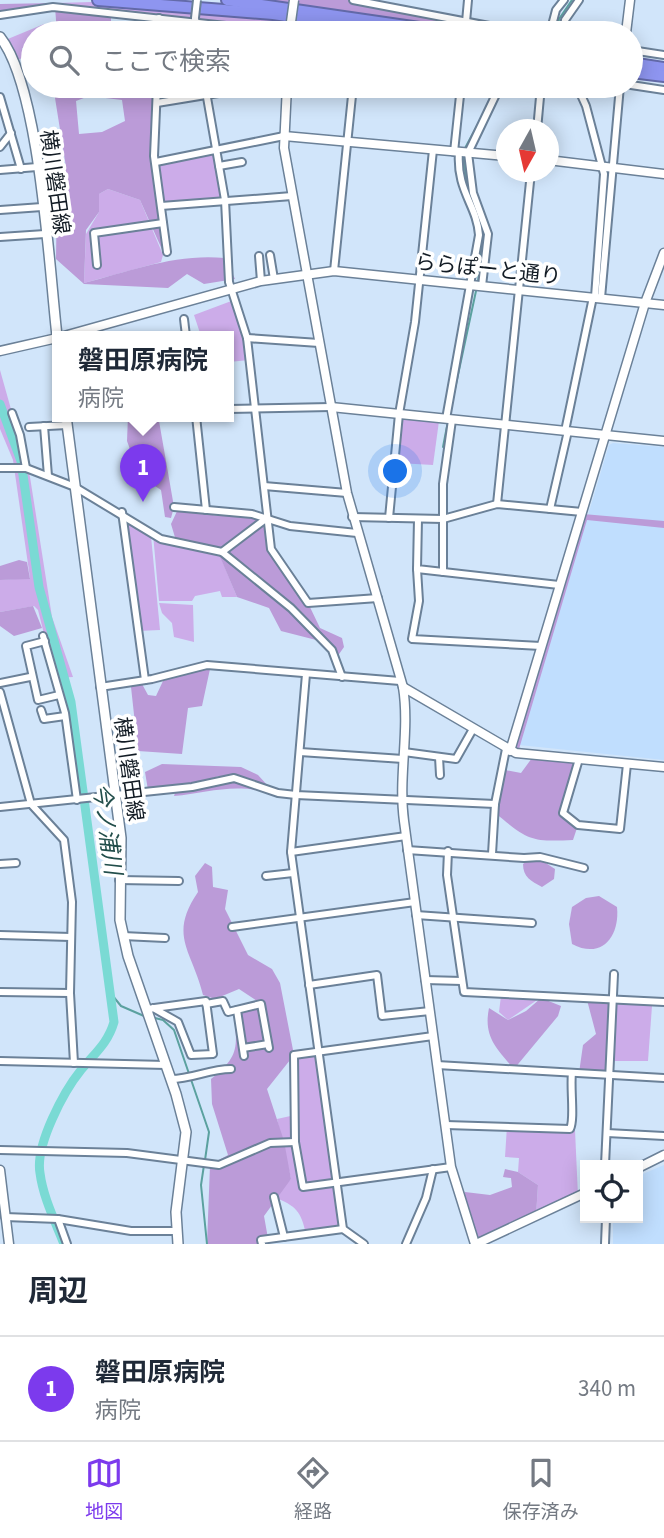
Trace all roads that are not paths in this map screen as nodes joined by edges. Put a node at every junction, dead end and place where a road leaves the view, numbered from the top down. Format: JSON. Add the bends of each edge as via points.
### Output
{"nodes":[{"id":1,"x":97,"y":0,"type":"edge"},
{"id":2,"x":197,"y":0,"type":"edge"},
{"id":3,"x":227,"y":0,"type":"edge"},
{"id":4,"x":294,"y":0,"type":"edge"},
{"id":5,"x":353,"y":0,"type":"edge"},
{"id":6,"x":468,"y":0,"type":"edge"},
{"id":7,"x":564,"y":0,"type":"edge"},
{"id":8,"x":579,"y":0,"type":"edge"},
{"id":9,"x":630,"y":0,"type":"edge"},
{"id":10,"x":381,"y":2,"type":"edge"},
{"id":11,"x":0,"y":15,"type":"edge"},
{"id":12,"x":159,"y":18,"type":"joint"},
{"id":13,"x":195,"y":20,"type":"junction"},
{"id":14,"x":203,"y":21,"type":"edge"},
{"id":15,"x":291,"y":21,"type":"edge"},
{"id":16,"x":321,"y":21,"type":"edge"},
{"id":17,"x":371,"y":21,"type":"edge"},
{"id":18,"x":462,"y":21,"type":"edge"},
{"id":19,"x":466,"y":21,"type":"edge"},
{"id":20,"x":553,"y":21,"type":"edge"},
{"id":21,"x":565,"y":21,"type":"edge"},
{"id":22,"x":627,"y":21,"type":"edge"},
{"id":23,"x":0,"y":37,"type":"edge"},
{"id":24,"x":643,"y":52,"type":"edge"},
{"id":25,"x":664,"y":55,"type":"edge"},
{"id":26,"x":643,"y":65,"type":"edge"},
{"id":27,"x":664,"y":68,"type":"edge"},
{"id":28,"x":643,"y":73,"type":"edge"},
{"id":29,"x":664,"y":76,"type":"edge"},
{"id":30,"x":21,"y":83,"type":"edge"},
{"id":31,"x":643,"y":87,"type":"edge"},
{"id":32,"x":664,"y":90,"type":"edge"},
{"id":33,"x":0,"y":97,"type":"edge"},
{"id":34,"x":24,"y":98,"type":"edge"},
{"id":35,"x":157,"y":98,"type":"edge"},
{"id":36,"x":185,"y":98,"type":"edge"},
{"id":37,"x":208,"y":98,"type":"edge"},
{"id":38,"x":285,"y":98,"type":"edge"},
{"id":39,"x":352,"y":98,"type":"edge"},
{"id":40,"x":460,"y":98,"type":"edge"},
{"id":41,"x":493,"y":98,"type":"edge"},
{"id":42,"x":540,"y":98,"type":"edge"},
{"id":43,"x":585,"y":98,"type":"edge"},
{"id":44,"x":618,"y":98,"type":"edge"},
{"id":45,"x":157,"y":103,"type":"junction"},
{"id":46,"x":3,"y":116,"type":"edge"},
{"id":47,"x":538,"y":119,"type":"edge"},
{"id":48,"x":11,"y":133,"type":"junction"},
{"id":49,"x":284,"y":136,"type":"junction"},
{"id":50,"x":348,"y":141,"type":"junction"},
{"id":51,"x":0,"y":147,"type":"edge"},
{"id":52,"x":216,"y":149,"type":"junction"},
{"id":53,"x":433,"y":150,"type":"junction"},
{"id":54,"x":460,"y":153,"type":"junction"},
{"id":55,"x":496,"y":155,"type":"edge"},
{"id":56,"x":559,"y":161,"type":"edge"},
{"id":57,"x":156,"y":162,"type":"junction"},
{"id":58,"x":243,"y":162,"type":"dead end"},
{"id":59,"x":219,"y":166,"type":"junction"},
{"id":60,"x":37,"y":167,"type":"junction"},
{"id":61,"x":607,"y":167,"type":"junction"},
{"id":62,"x":21,"y":169,"type":"junction"},
{"id":63,"x":0,"y":170,"type":"edge"},
{"id":64,"x":664,"y":174,"type":"edge"},
{"id":65,"x":530,"y":182,"type":"edge"},
{"id":66,"x":292,"y":196,"type":"junction"},
{"id":67,"x":225,"y":200,"type":"junction"},
{"id":68,"x":161,"y":206,"type":"junction"},
{"id":69,"x":42,"y":207,"type":"junction"},
{"id":70,"x":0,"y":210,"type":"edge"},
{"id":71,"x":163,"y":223,"type":"junction"},
{"id":72,"x":45,"y":234,"type":"junction"},
{"id":73,"x":0,"y":237,"type":"edge"},
{"id":74,"x":167,"y":251,"type":"dead end"},
{"id":75,"x":664,"y":253,"type":"edge"},
{"id":76,"x":270,"y":255,"type":"dead end"},
{"id":77,"x":258,"y":256,"type":"dead end"},
{"id":78,"x":97,"y":265,"type":"dead end"},
{"id":79,"x":334,"y":271,"type":"junction"},
{"id":80,"x":308,"y":273,"type":"junction"},
{"id":81,"x":274,"y":279,"type":"junction"},
{"id":82,"x":419,"y":279,"type":"junction"},
{"id":83,"x":261,"y":281,"type":"junction"},
{"id":84,"x":477,"y":285,"type":"junction"},
{"id":85,"x":231,"y":288,"type":"junction"},
{"id":86,"x":519,"y":290,"type":"junction"},
{"id":87,"x":596,"y":297,"type":"junction"},
{"id":88,"x":645,"y":303,"type":"junction"},
{"id":89,"x":664,"y":304,"type":"edge"},
{"id":90,"x":184,"y":319,"type":"dead end"},
{"id":91,"x":56,"y":331,"type":"edge"},
{"id":92,"x":81,"y":331,"type":"edge"},
{"id":93,"x":185,"y":331,"type":"edge"},
{"id":94,"x":52,"y":338,"type":"edge"},
{"id":95,"x":247,"y":338,"type":"junction"},
{"id":96,"x":319,"y":343,"type":"junction"},
{"id":97,"x":0,"y":351,"type":"edge"},
{"id":98,"x":331,"y":407,"type":"junction"},
{"id":99,"x":256,"y":408,"type":"junction"},
{"id":100,"x":234,"y":409,"type":"edge"},
{"id":101,"x":12,"y":413,"type":"dead end"},
{"id":102,"x":399,"y":414,"type":"junction"},
{"id":103,"x":449,"y":419,"type":"junction"},
{"id":104,"x":62,"y":422,"type":"edge"},
{"id":105,"x":67,"y":422,"type":"edge"},
{"id":106,"x":197,"y":422,"type":"edge"},
{"id":107,"x":505,"y":425,"type":"junction"},
{"id":108,"x":44,"y":426,"type":"junction"},
{"id":109,"x":29,"y":427,"type":"dead end"},
{"id":110,"x":566,"y":431,"type":"junction"},
{"id":111,"x":605,"y":435,"type":"junction"},
{"id":112,"x":664,"y":441,"type":"edge"},
{"id":113,"x":0,"y":468,"type":"edge"},
{"id":114,"x":26,"y":468,"type":"junction"},
{"id":115,"x":48,"y":476,"type":"junction"},
{"id":116,"x":264,"y":486,"type":"junction"},
{"id":117,"x":75,"y":487,"type":"junction"},
{"id":118,"x":347,"y":493,"type":"junction"},
{"id":119,"x":497,"y":505,"type":"junction"},
{"id":120,"x":174,"y":506,"type":"dead end"},
{"id":121,"x":550,"y":509,"type":"junction"},
{"id":122,"x":206,"y":510,"type":"junction"},
{"id":123,"x":122,"y":512,"type":"junction"},
{"id":124,"x":582,"y":512,"type":"junction"},
{"id":125,"x":267,"y":517,"type":"junction"},
{"id":126,"x":352,"y":517,"type":"junction"},
{"id":127,"x":389,"y":518,"type":"junction"},
{"id":128,"x":418,"y":519,"type":"junction"},
{"id":129,"x":443,"y":519,"type":"junction"},
{"id":130,"x":357,"y":533,"type":"junction"},
{"id":131,"x":222,"y":552,"type":"junction"},
{"id":132,"x":417,"y":569,"type":"junction"},
{"id":133,"x":443,"y":572,"type":"junction"},
{"id":134,"x":559,"y":585,"type":"junction"},
{"id":135,"x":378,"y":598,"type":"junction"},
{"id":136,"x":541,"y":646,"type":"junction"},
{"id":137,"x":306,"y":674,"type":"junction"},
{"id":138,"x":30,"y":677,"type":"junction"},
{"id":139,"x":342,"y":677,"type":"junction"},
{"id":140,"x":145,"y":680,"type":"junction"},
{"id":141,"x":0,"y":683,"type":"edge"},
{"id":142,"x":401,"y":684,"type":"junction"},
{"id":143,"x":100,"y":687,"type":"junction"},
{"id":144,"x":0,"y":692,"type":"edge"},
{"id":145,"x":60,"y":695,"type":"junction"},
{"id":146,"x":41,"y":710,"type":"dead end"},
{"id":147,"x":65,"y":716,"type":"junction"},
{"id":148,"x":10,"y":727,"type":"junction"},
{"id":149,"x":0,"y":729,"type":"edge"},
{"id":150,"x":473,"y":729,"type":"junction"},
{"id":151,"x":508,"y":750,"type":"junction"},
{"id":152,"x":300,"y":752,"type":"junction"},
{"id":153,"x":404,"y":756,"type":"junction"},
{"id":154,"x":439,"y":757,"type":"junction"},
{"id":155,"x":579,"y":759,"type":"junction"},
{"id":156,"x":626,"y":764,"type":"junction"},
{"id":157,"x":664,"y":767,"type":"edge"},
{"id":158,"x":440,"y":775,"type":"dead end"},
{"id":159,"x":296,"y":795,"type":"junction"},
{"id":160,"x":115,"y":797,"type":"junction"},
{"id":161,"x":402,"y":799,"type":"junction"},
{"id":162,"x":77,"y":800,"type":"junction"},
{"id":163,"x":31,"y":804,"type":"junction"},
{"id":164,"x":495,"y":804,"type":"junction"},
{"id":165,"x":0,"y":807,"type":"edge"},
{"id":166,"x":406,"y":836,"type":"junction"},
{"id":167,"x":407,"y":850,"type":"junction"},
{"id":168,"x":448,"y":851,"type":"junction"},
{"id":169,"x":291,"y":852,"type":"junction"},
{"id":170,"x":492,"y":854,"type":"junction"},
{"id":171,"x":16,"y":863,"type":"dead end"},
{"id":172,"x":0,"y":864,"type":"edge"},
{"id":173,"x":584,"y":868,"type":"dead end"},
{"id":174,"x":293,"y":873,"type":"junction"},
{"id":175,"x":267,"y":876,"type":"dead end"},
{"id":176,"x":119,"y":880,"type":"junction"},
{"id":177,"x":179,"y":881,"type":"dead end"},
{"id":178,"x":415,"y":902,"type":"junction"},
{"id":179,"x":416,"y":915,"type":"junction"},
{"id":180,"x":453,"y":917,"type":"junction"},
{"id":181,"x":300,"y":918,"type":"junction"},
{"id":182,"x":532,"y":923,"type":"dead end"},
{"id":183,"x":232,"y":927,"type":"dead end"},
{"id":184,"x":0,"y":935,"type":"edge"},
{"id":185,"x":123,"y":936,"type":"junction"},
{"id":186,"x":71,"y":937,"type":"junction"},
{"id":187,"x":165,"y":938,"type":"dead end"},
{"id":188,"x":614,"y":974,"type":"dead end"},
{"id":189,"x":425,"y":980,"type":"junction"},
{"id":190,"x":463,"y":981,"type":"junction"},
{"id":191,"x":309,"y":985,"type":"junction"},
{"id":192,"x":0,"y":992,"type":"edge"},
{"id":193,"x":70,"y":993,"type":"junction"},
{"id":194,"x":612,"y":1000,"type":"junction"},
{"id":195,"x":664,"y":1002,"type":"edge"},
{"id":196,"x":206,"y":1004,"type":"junction"},
{"id":197,"x":150,"y":1009,"type":"junction"},
{"id":198,"x":237,"y":1010,"type":"junction"},
{"id":199,"x":430,"y":1011,"type":"junction"},
{"id":200,"x":433,"y":1035,"type":"junction"},
{"id":201,"x":318,"y":1051,"type":"junction"},
{"id":202,"x":0,"y":1061,"type":"edge"},
{"id":203,"x":77,"y":1063,"type":"junction"},
{"id":204,"x":166,"y":1065,"type":"junction"},
{"id":205,"x":437,"y":1065,"type":"junction"},
{"id":206,"x":231,"y":1069,"type":"dead end"},
{"id":207,"x":572,"y":1073,"type":"junction"},
{"id":208,"x":609,"y":1075,"type":"junction"},
{"id":209,"x":664,"y":1078,"type":"edge"},
{"id":210,"x":171,"y":1079,"type":"junction"},
{"id":211,"x":446,"y":1125,"type":"junction"},
{"id":212,"x":607,"y":1133,"type":"junction"},
{"id":213,"x":664,"y":1136,"type":"edge"},
{"id":214,"x":295,"y":1142,"type":"junction"},
{"id":215,"x":0,"y":1150,"type":"edge"},
{"id":216,"x":664,"y":1155,"type":"edge"},
{"id":217,"x":605,"y":1160,"type":"edge"},
{"id":218,"x":185,"y":1161,"type":"junction"},
{"id":219,"x":643,"y":1166,"type":"edge"},
{"id":220,"x":451,"y":1167,"type":"junction"},
{"id":221,"x":433,"y":1169,"type":"junction"},
{"id":222,"x":0,"y":1170,"type":"edge"},
{"id":223,"x":337,"y":1182,"type":"junction"},
{"id":224,"x":580,"y":1195,"type":"edge"},
{"id":225,"x":274,"y":1198,"type":"dead end"},
{"id":226,"x":5,"y":1217,"type":"junction"},
{"id":227,"x":58,"y":1219,"type":"junction"},
{"id":228,"x":606,"y":1223,"type":"edge"},
{"id":229,"x":343,"y":1229,"type":"junction"},
{"id":230,"x":176,"y":1231,"type":"junction"},
{"id":231,"x":284,"y":1237,"type":"junction"},
{"id":232,"x":9,"y":1244,"type":"edge"},
{"id":233,"x":67,"y":1244,"type":"edge"},
{"id":234,"x":177,"y":1244,"type":"edge"},
{"id":235,"x":262,"y":1244,"type":"edge"},
{"id":236,"x":364,"y":1244,"type":"edge"},
{"id":237,"x":406,"y":1244,"type":"edge"},
{"id":238,"x":475,"y":1244,"type":"edge"},
{"id":239,"x":605,"y":1244,"type":"edge"}],
"edges":[{"from":1,"to":16,"type":"highway"},
{"from":2,"to":13,"type":"street","bridge":true},
{"from":3,"to":17,"type":"highway"},
{"from":4,"to":15,"type":"street","bridge":true},
{"from":5,"to":10,"type":"street"},
{"from":6,"to":19,"type":"street"},
{"from":7,"to":20,"type":"street"},
{"from":8,"to":21,"type":"street"},
{"from":9,"to":22,"type":"street"},
{"from":10,"to":18,"type":"street"},
{"from":11,"to":12,"type":"street","via":[[53,7]]},
{"from":12,"to":13,"type":"street"},
{"from":13,"to":14,"type":"street"},
{"from":23,"to":30,"type":"main road","name":"横川磐田線"},
{"from":24,"to":25,"type":"street"},
{"from":26,"to":27,"type":"highway"},
{"from":28,"to":29,"type":"highway"},
{"from":31,"to":32,"type":"street"},
{"from":33,"to":46,"type":"street"},
{"from":34,"to":60,"type":"main road","name":"横川磐田線"},
{"from":35,"to":45,"type":"street"},
{"from":36,"to":45,"type":"street"},
{"from":37,"to":52,"type":"street"},
{"from":38,"to":49,"type":"street"},
{"from":39,"to":50,"type":"street"},
{"from":40,"to":54,"type":"street"},
{"from":41,"to":54,"type":"street"},
{"from":42,"to":47,"type":"street"},
{"from":43,"to":61,"type":"street"},
{"from":44,"to":61,"type":"street"},
{"from":45,"to":57,"type":"street"},
{"from":46,"to":48,"type":"street"},
{"from":48,"to":51,"type":"street"},
{"from":48,"to":62,"type":"street"},
{"from":49,"to":50,"type":"street"},
{"from":49,"to":52,"type":"street"},
{"from":49,"to":66,"type":"street"},
{"from":50,"to":53,"type":"street"},
{"from":50,"to":79,"type":"street"},
{"from":52,"to":57,"type":"street"},
{"from":52,"to":59,"type":"street"},
{"from":53,"to":54,"type":"street"},
{"from":53,"to":82,"type":"street"},
{"from":54,"to":55,"type":"street"},
{"from":54,"to":84,"type":"street","via":[[488,234]]},
{"from":56,"to":61,"type":"street"},
{"from":57,"to":68,"type":"street"},
{"from":58,"to":59,"type":"street"},
{"from":59,"to":67,"type":"street"},
{"from":60,"to":62,"type":"street"},
{"from":60,"to":69,"type":"main road","name":"横川磐田線"},
{"from":61,"to":64,"type":"street"},
{"from":61,"to":87,"type":"street","via":[[608,243]]},
{"from":62,"to":63,"type":"street"},
{"from":65,"to":86,"type":"street"},
{"from":66,"to":67,"type":"street"},
{"from":66,"to":80,"type":"street"},
{"from":67,"to":68,"type":"street"},
{"from":67,"to":85,"type":"street"},
{"from":68,"to":71,"type":"street"},
{"from":69,"to":70,"type":"street"},
{"from":69,"to":72,"type":"main road","name":"横川磐田線"},
{"from":71,"to":74,"type":"street"},
{"from":71,"to":78,"type":"street","via":[[94,233]]},
{"from":72,"to":73,"type":"street"},
{"from":72,"to":91,"type":"main road","name":"横川磐田線"},
{"from":75,"to":88,"type":"street"},
{"from":76,"to":81,"type":"street"},
{"from":77,"to":83,"type":"street"},
{"from":79,"to":80,"type":"street","name":"ららぽーと通り"},
{"from":79,"to":82,"type":"street","name":"ららぽーと通り"},
{"from":80,"to":81,"type":"street","name":"ららぽーと通り"},
{"from":80,"to":96,"type":"street"},
{"from":81,"to":83,"type":"street","name":"ららぽーと通り"},
{"from":82,"to":84,"type":"street","name":"ららぽーと通り"},
{"from":82,"to":102,"type":"street"},
{"from":83,"to":85,"type":"street","name":"ららぽーと通り"},
{"from":84,"to":86,"type":"street","name":"ららぽーと通り"},
{"from":84,"to":103,"type":"street"},
{"from":85,"to":92,"type":"street"},
{"from":85,"to":95,"type":"street"},
{"from":86,"to":87,"type":"street","name":"ららぽーと通り"},
{"from":86,"to":107,"type":"street"},
{"from":87,"to":88,"type":"street","name":"ららぽーと通り"},
{"from":87,"to":110,"type":"street"},
{"from":88,"to":89,"type":"street","name":"ららぽーと通り"},
{"from":88,"to":111,"type":"street"},
{"from":90,"to":93,"type":"street"},
{"from":94,"to":97,"type":"street"},
{"from":95,"to":96,"type":"street"},
{"from":95,"to":99,"type":"street"},
{"from":96,"to":98,"type":"street"},
{"from":98,"to":99,"type":"street"},
{"from":98,"to":102,"type":"street"},
{"from":98,"to":118,"type":"street"},
{"from":99,"to":100,"type":"street"},
{"from":99,"to":116,"type":"street"},
{"from":101,"to":114,"type":"street"},
{"from":102,"to":103,"type":"street"},
{"from":102,"to":127,"type":"street"},
{"from":103,"to":107,"type":"street"},
{"from":103,"to":129,"type":"street"},
{"from":104,"to":108,"type":"street"},
{"from":105,"to":117,"type":"main road","name":"横川磐田線"},
{"from":106,"to":122,"type":"street"},
{"from":107,"to":110,"type":"street"},
{"from":107,"to":119,"type":"street"},
{"from":108,"to":109,"type":"street"},
{"from":108,"to":115,"type":"street"},
{"from":110,"to":111,"type":"street"},
{"from":110,"to":121,"type":"street"},
{"from":111,"to":112,"type":"street"},
{"from":111,"to":124,"type":"street"},
{"from":113,"to":114,"type":"street"},
{"from":114,"to":115,"type":"street"},
{"from":115,"to":117,"type":"street"},
{"from":116,"to":118,"type":"street"},
{"from":116,"to":125,"type":"street"},
{"from":117,"to":123,"type":"street"},
{"from":117,"to":143,"type":"main road","name":"横川磐田線"},
{"from":118,"to":126,"type":"street"},
{"from":119,"to":121,"type":"street"},
{"from":119,"to":129,"type":"street"},
{"from":120,"to":122,"type":"street"},
{"from":121,"to":124,"type":"street"},
{"from":122,"to":125,"type":"street"},
{"from":123,"to":131,"type":"street","via":[[161,539]]},
{"from":123,"to":140,"type":"street"},
{"from":124,"to":134,"type":"street"},
{"from":125,"to":130,"type":"street","via":[[290,526]]},
{"from":125,"to":131,"type":"street"},
{"from":125,"to":135,"type":"street","via":[[271,549],[308,603]]},
{"from":126,"to":127,"type":"street"},
{"from":126,"to":130,"type":"street"},
{"from":127,"to":128,"type":"street"},
{"from":128,"to":129,"type":"street"},
{"from":128,"to":132,"type":"street"},
{"from":129,"to":133,"type":"street"},
{"from":130,"to":135,"type":"street"},
{"from":131,"to":139,"type":"street","via":[[291,608],[332,650]]},
{"from":132,"to":133,"type":"street"},
{"from":132,"to":136,"type":"street","via":[[419,601],[412,639]]},
{"from":133,"to":134,"type":"street"},
{"from":134,"to":136,"type":"street"},
{"from":135,"to":142,"type":"street"},
{"from":136,"to":151,"type":"street"},
{"from":137,"to":139,"type":"street"},
{"from":137,"to":140,"type":"street","via":[[207,665]]},
{"from":137,"to":152,"type":"street"},
{"from":138,"to":141,"type":"street"},
{"from":138,"to":145,"type":"street","via":[[38,700]]},
{"from":138,"to":145,"type":"street","via":[[26,646],[44,639]]},
{"from":139,"to":142,"type":"street"},
{"from":140,"to":143,"type":"street"},
{"from":142,"to":150,"type":"street"},
{"from":142,"to":153,"type":"street","via":[[406,719]]},
{"from":143,"to":160,"type":"main road","name":"横川磐田線"},
{"from":144,"to":148,"type":"street"},
{"from":145,"to":147,"type":"street"},
{"from":146,"to":147,"type":"street","via":[[44,719]]},
{"from":147,"to":162,"type":"street"},
{"from":148,"to":149,"type":"street"},
{"from":148,"to":163,"type":"street"},
{"from":150,"to":151,"type":"street"},
{"from":150,"to":154,"type":"street","via":[[456,759]]},
{"from":151,"to":155,"type":"street"},
{"from":151,"to":164,"type":"street"},
{"from":152,"to":153,"type":"street"},
{"from":152,"to":159,"type":"street"},
{"from":153,"to":154,"type":"street"},
{"from":153,"to":161,"type":"street"},
{"from":154,"to":158,"type":"street"},
{"from":155,"to":156,"type":"street"},
{"from":155,"to":156,"type":"street","via":[[563,813],[578,825],[620,829]]},
{"from":156,"to":157,"type":"street"},
{"from":159,"to":160,"type":"street","via":[[234,778]]},
{"from":159,"to":161,"type":"street"},
{"from":159,"to":169,"type":"street"},
{"from":160,"to":162,"type":"street"},
{"from":160,"to":176,"type":"main road","name":"横川磐田線","via":[[121,838]]},
{"from":161,"to":164,"type":"street"},
{"from":161,"to":166,"type":"street"},
{"from":162,"to":163,"type":"street"},
{"from":163,"to":165,"type":"street"},
{"from":163,"to":186,"type":"street","via":[[64,841],[72,902]]},
{"from":164,"to":170,"type":"street"},
{"from":166,"to":167,"type":"street"},
{"from":166,"to":169,"type":"street"},
{"from":167,"to":168,"type":"street"},
{"from":167,"to":178,"type":"street"},
{"from":168,"to":170,"type":"street"},
{"from":168,"to":180,"type":"street"},
{"from":169,"to":174,"type":"street"},
{"from":170,"to":173,"type":"street","via":[[540,857]]},
{"from":171,"to":172,"type":"street"},
{"from":174,"to":175,"type":"street"},
{"from":174,"to":181,"type":"street"},
{"from":176,"to":177,"type":"street"},
{"from":176,"to":185,"type":"main road","name":"横川磐田線"},
{"from":178,"to":179,"type":"street"},
{"from":178,"to":181,"type":"street"},
{"from":179,"to":180,"type":"street"},
{"from":179,"to":189,"type":"street"},
{"from":180,"to":182,"type":"street"},
{"from":180,"to":190,"type":"street"},
{"from":181,"to":183,"type":"street"},
{"from":181,"to":191,"type":"street"},
{"from":184,"to":186,"type":"street"},
{"from":185,"to":187,"type":"street"},
{"from":185,"to":197,"type":"main road","name":"横川磐田線"},
{"from":186,"to":193,"type":"street"},
{"from":188,"to":194,"type":"street"},
{"from":189,"to":190,"type":"street"},
{"from":189,"to":199,"type":"street"},
{"from":190,"to":194,"type":"street","via":[[464,992]]},
{"from":191,"to":199,"type":"street","via":[[377,975],[382,1016]]},
{"from":191,"to":201,"type":"street"},
{"from":192,"to":193,"type":"street"},
{"from":193,"to":203,"type":"street"},
{"from":194,"to":195,"type":"street"},
{"from":194,"to":208,"type":"street"},
{"from":196,"to":197,"type":"street"},
{"from":196,"to":197,"type":"street","via":[[213,1054],[194,1056],[177,1023]]},
{"from":196,"to":198,"type":"street","via":[[223,1001],[226,1011]]},
{"from":197,"to":204,"type":"main road","name":"横川磐田線"},
{"from":198,"to":198,"type":"street","via":[[243,1052],[268,1046],[261,1004]]},
{"from":199,"to":200,"type":"street"},
{"from":200,"to":201,"type":"street"},
{"from":200,"to":205,"type":"street"},
{"from":201,"to":214,"type":"street","via":[[294,1055]]},
{"from":201,"to":223,"type":"street"},
{"from":202,"to":203,"type":"street"},
{"from":203,"to":204,"type":"street"},
{"from":204,"to":210,"type":"main road","name":"横川磐田線"},
{"from":205,"to":207,"type":"street"},
{"from":205,"to":211,"type":"street"},
{"from":206,"to":210,"type":"street"},
{"from":207,"to":208,"type":"street"},
{"from":207,"to":211,"type":"street","via":[[570,1129]]},
{"from":208,"to":209,"type":"street"},
{"from":208,"to":212,"type":"street"},
{"from":210,"to":218,"type":"main road","name":"横川磐田線","via":[[186,1132]]},
{"from":211,"to":220,"type":"street"},
{"from":212,"to":213,"type":"street"},
{"from":212,"to":217,"type":"street"},
{"from":214,"to":218,"type":"street","via":[[278,1141],[219,1166]]},
{"from":214,"to":223,"type":"street","via":[[303,1187]]},
{"from":215,"to":218,"type":"street","via":[[127,1153]]},
{"from":216,"to":219,"type":"street"},
{"from":218,"to":230,"type":"main road","name":"横川磐田線"},
{"from":220,"to":221,"type":"street"},
{"from":220,"to":238,"type":"street"},
{"from":221,"to":223,"type":"street"},
{"from":221,"to":237,"type":"street"},
{"from":222,"to":226,"type":"street"},
{"from":223,"to":229,"type":"street"},
{"from":224,"to":238,"type":"street"},
{"from":225,"to":231,"type":"street"},
{"from":226,"to":227,"type":"street"},
{"from":226,"to":232,"type":"street"},
{"from":227,"to":230,"type":"street","via":[[131,1231]]},
{"from":227,"to":233,"type":"street"},
{"from":228,"to":239,"type":"street"},
{"from":229,"to":231,"type":"street"},
{"from":229,"to":236,"type":"street"},
{"from":230,"to":234,"type":"main road","name":"横川磐田線"},
{"from":231,"to":235,"type":"street","via":[[261,1240]]}]}
